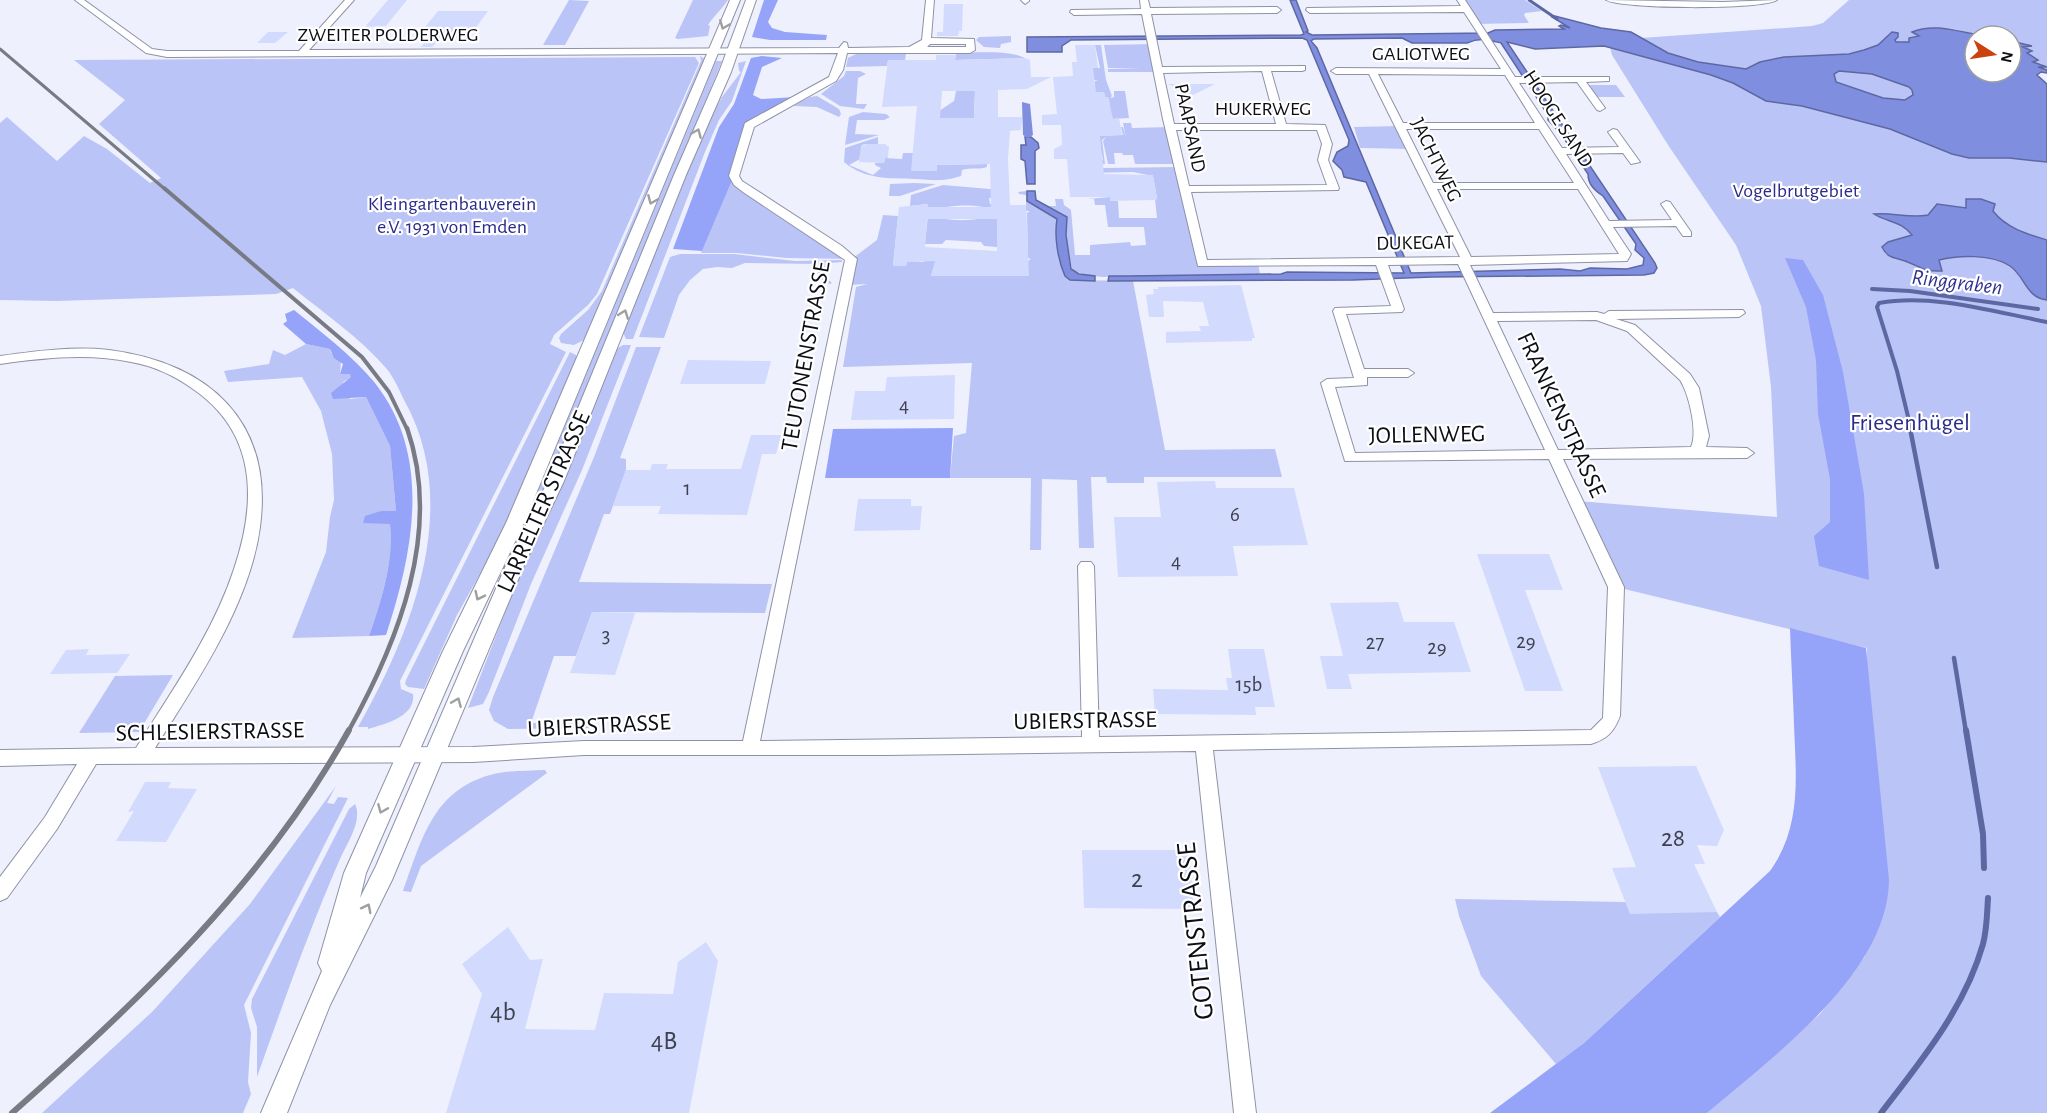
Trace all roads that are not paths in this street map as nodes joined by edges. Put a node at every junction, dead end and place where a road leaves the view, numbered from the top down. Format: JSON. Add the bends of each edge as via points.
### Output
{"nodes":[{"id":1,"x":79,"y":0,"type":"edge"},
{"id":2,"x":350,"y":0,"type":"edge"},
{"id":3,"x":735,"y":0,"type":"edge"},
{"id":4,"x":751,"y":0,"type":"edge"},
{"id":5,"x":930,"y":0,"type":"edge"},
{"id":6,"x":1144,"y":0,"type":"edge"},
{"id":7,"x":1236,"y":0,"type":"edge"},
{"id":8,"x":1461,"y":0,"type":"edge"},
{"id":9,"x":1611,"y":0,"type":"edge"},
{"id":10,"x":1773,"y":0,"type":"edge"},
{"id":11,"x":1466,"y":9,"type":"junction"},
{"id":12,"x":1277,"y":10,"type":"dead end"},
{"id":13,"x":1310,"y":10,"type":"dead end"},
{"id":14,"x":1147,"y":11,"type":"junction"},
{"id":15,"x":1239,"y":11,"type":"junction"},
{"id":16,"x":1074,"y":12,"type":"dead end"},
{"id":17,"x":926,"y":41,"type":"junction"},
{"id":18,"x":844,"y":48,"type":"junction"},
{"id":19,"x":726,"y":49,"type":"junction"},
{"id":20,"x":910,"y":50,"type":"junction"},
{"id":21,"x":302,"y":53,"type":"junction"},
{"id":22,"x":1302,"y":68,"type":"dead end"},
{"id":23,"x":1266,"y":69,"type":"junction"},
{"id":24,"x":1159,"y":70,"type":"junction"},
{"id":25,"x":1336,"y":71,"type":"dead end"},
{"id":26,"x":1373,"y":73,"type":"junction"},
{"id":27,"x":1509,"y":76,"type":"junction"},
{"id":28,"x":1579,"y":79,"type":"junction"},
{"id":29,"x":1606,"y":79,"type":"dead end"},
{"id":30,"x":1600,"y":108,"type":"dead end"},
{"id":31,"x":1399,"y":126,"type":"junction"},
{"id":32,"x":1541,"y":126,"type":"junction"},
{"id":33,"x":1170,"y":127,"type":"junction"},
{"id":34,"x":1282,"y":128,"type":"junction"},
{"id":35,"x":1613,"y":132,"type":"dead end"},
{"id":36,"x":1625,"y":150,"type":"junction"},
{"id":37,"x":1558,"y":151,"type":"junction"},
{"id":38,"x":1635,"y":162,"type":"dead end"},
{"id":39,"x":1429,"y":186,"type":"junction"},
{"id":40,"x":1580,"y":186,"type":"junction"},
{"id":41,"x":1185,"y":189,"type":"junction"},
{"id":42,"x":1666,"y":204,"type":"dead end"},
{"id":43,"x":1679,"y":223,"type":"junction"},
{"id":44,"x":1606,"y":224,"type":"junction"},
{"id":45,"x":1687,"y":234,"type":"dead end"},
{"id":46,"x":1626,"y":256,"type":"joint"},
{"id":47,"x":1202,"y":264,"type":"joint"},
{"id":48,"x":1467,"y":268,"type":"junction"},
{"id":49,"x":1386,"y":269,"type":"junction"},
{"id":50,"x":1739,"y":312,"type":"dead end"},
{"id":51,"x":1597,"y":315,"type":"junction"},
{"id":52,"x":1491,"y":317,"type":"junction"},
{"id":53,"x":0,"y":360,"type":"edge"},
{"id":54,"x":1359,"y":373,"type":"junction"},
{"id":55,"x":1408,"y":373,"type":"dead end"},
{"id":56,"x":1695,"y":452,"type":"junction"},
{"id":57,"x":1747,"y":453,"type":"dead end"},
{"id":58,"x":1555,"y":455,"type":"junction"},
{"id":59,"x":1086,"y":566,"type":"dead end"},
{"id":60,"x":1616,"y":587,"type":"joint"},
{"id":61,"x":1204,"y":743,"type":"junction"},
{"id":62,"x":1090,"y":744,"type":"junction"},
{"id":63,"x":750,"y":747,"type":"junction"},
{"id":64,"x":420,"y":756,"type":"junction"},
{"id":65,"x":91,"y":757,"type":"junction"},
{"id":66,"x":140,"y":757,"type":"junction"},
{"id":67,"x":0,"y":758,"type":"edge"},
{"id":68,"x":0,"y":892,"type":"edge"},
{"id":69,"x":274,"y":1113,"type":"edge"},
{"id":70,"x":1245,"y":1113,"type":"edge"}],
"edges":[{"from":1,"to":21,"type":"street","name":"ZWEITER POLDERWEG","via":[[140,45],[158,53]]},
{"from":2,"to":21,"type":"street"},
{"from":3,"to":19,"type":"street","name":"LARRELTER STRASSE","one_way":true},
{"from":4,"to":19,"type":"street","name":"LARRELTER STRASSE"},
{"from":5,"to":17,"type":"street"},
{"from":6,"to":14,"type":"street","name":"PAAPSAND"},
{"from":7,"to":15,"type":"street"},
{"from":8,"to":11,"type":"street","name":"HOOGE SAND"},
{"from":9,"to":10,"type":"street","via":[[1743,4]]},
{"from":11,"to":13,"type":"street"},
{"from":11,"to":27,"type":"street","name":"HOOGE SAND"},
{"from":12,"to":15,"type":"street"},
{"from":14,"to":15,"type":"street"},
{"from":14,"to":16,"type":"street"},
{"from":14,"to":24,"type":"street","name":"PAAPSAND"},
{"from":17,"to":18,"type":"street","via":[[915,45]]},
{"from":17,"to":20,"type":"street"},
{"from":17,"to":20,"type":"street","via":[[971,41],[970,50]]},
{"from":18,"to":19,"type":"street","name":"ZWEITER POLDERWEG"},
{"from":18,"to":20,"type":"street"},
{"from":18,"to":63,"type":"street","name":"TEUTONENSTRASSE","via":[[833,79],[749,125],[734,176],[747,190],[851,259]]},
{"from":19,"to":21,"type":"street","name":"ZWEITER POLDERWEG"},
{"from":64,"to":19,"type":"street","name":"LARRELTER STRASSE","one_way":true,"via":[[560,471]]},
{"from":19,"to":64,"type":"street","name":"LARRELTER STRASSE","one_way":true,"via":[[515,523],[453,651]]},
{"from":22,"to":23,"type":"street"},
{"from":23,"to":24,"type":"street"},
{"from":23,"to":34,"type":"street"},
{"from":24,"to":33,"type":"street","name":"PAAPSAND"},
{"from":25,"to":26,"type":"street","name":"GALIOTWEG"},
{"from":26,"to":27,"type":"street","name":"GALIOTWEG"},
{"from":26,"to":31,"type":"street","name":"JACHTWEG"},
{"from":27,"to":28,"type":"street","name":"GALIOTWEG","via":[[1525,80]]},
{"from":27,"to":32,"type":"street","name":"HOOGE SAND"},
{"from":28,"to":29,"type":"street","name":"GALIOTWEG"},
{"from":28,"to":30,"type":"street"},
{"from":31,"to":32,"type":"street"},
{"from":31,"to":39,"type":"street","name":"JACHTWEG"},
{"from":32,"to":37,"type":"street","name":"HOOGE SAND"},
{"from":33,"to":34,"type":"street","name":"HUKERWEG"},
{"from":33,"to":41,"type":"street","name":"PAAPSAND"},
{"from":34,"to":41,"type":"street","name":"HUKERWEG","via":[[1321,127],[1328,144],[1323,160],[1334,188]]},
{"from":35,"to":36,"type":"street"},
{"from":36,"to":37,"type":"street"},
{"from":36,"to":38,"type":"street"},
{"from":37,"to":40,"type":"street","name":"HOOGE SAND"},
{"from":39,"to":40,"type":"street"},
{"from":39,"to":48,"type":"street","name":"JACHTWEG"},
{"from":40,"to":44,"type":"street","name":"HOOGE SAND"},
{"from":41,"to":47,"type":"street","name":"PAAPSAND"},
{"from":42,"to":43,"type":"street"},
{"from":43,"to":44,"type":"street"},
{"from":43,"to":45,"type":"street"},
{"from":44,"to":46,"type":"street","name":"HOOGE SAND"},
{"from":46,"to":48,"type":"street","name":"DUKEGAT","via":[[1623,260]]},
{"from":47,"to":49,"type":"street","name":"DUKEGAT"},
{"from":48,"to":49,"type":"street","name":"DUKEGAT","via":[[1409,263]]},
{"from":48,"to":52,"type":"street","name":"FRANKENSTRASSE"},
{"from":49,"to":54,"type":"street","via":[[1398,309],[1339,310]]},
{"from":50,"to":51,"type":"street"},
{"from":51,"to":52,"type":"street"},
{"from":51,"to":56,"type":"street","via":[[1631,328],[1689,382],[1702,436]]},
{"from":52,"to":58,"type":"street","name":"FRANKENSTRASSE"},
{"from":53,"to":66,"type":"street","via":[[102,354],[161,365],[180,373],[214,399],[237,425],[249,448],[256,482],[252,526],[228,606],[196,667]]},
{"from":54,"to":55,"type":"street","name":"JOLLENWEG"},
{"from":54,"to":58,"type":"street","name":"JOLLENWEG","via":[[1362,382],[1327,383],[1350,458]]},
{"from":56,"to":57,"type":"street"},
{"from":56,"to":58,"type":"street"},
{"from":58,"to":60,"type":"street","name":"FRANKENSTRASSE"},
{"from":59,"to":62,"type":"street"},
{"from":60,"to":61,"type":"street","name":"UBIERSTRASSE","via":[[1612,716],[1597,735]]},
{"from":61,"to":62,"type":"street","name":"UBIERSTRASSE"},
{"from":61,"to":70,"type":"street","name":"GOTENSTRASSE"},
{"from":62,"to":63,"type":"street","name":"UBIERSTRASSE"},
{"from":63,"to":64,"type":"street","name":"UBIERSTRASSE","via":[[584,748]]},
{"from":64,"to":66,"type":"street","name":"SCHLESIERSTRASSE"},
{"from":64,"to":69,"type":"street","name":"LARRELTER STRASSE","via":[[384,873],[321,998]]},
{"from":65,"to":66,"type":"street","name":"SCHLESIERSTRASSE"},
{"from":65,"to":67,"type":"street","name":"SCHLESIERSTRASSE"},
{"from":65,"to":68,"type":"street","via":[[39,841]]}]}
